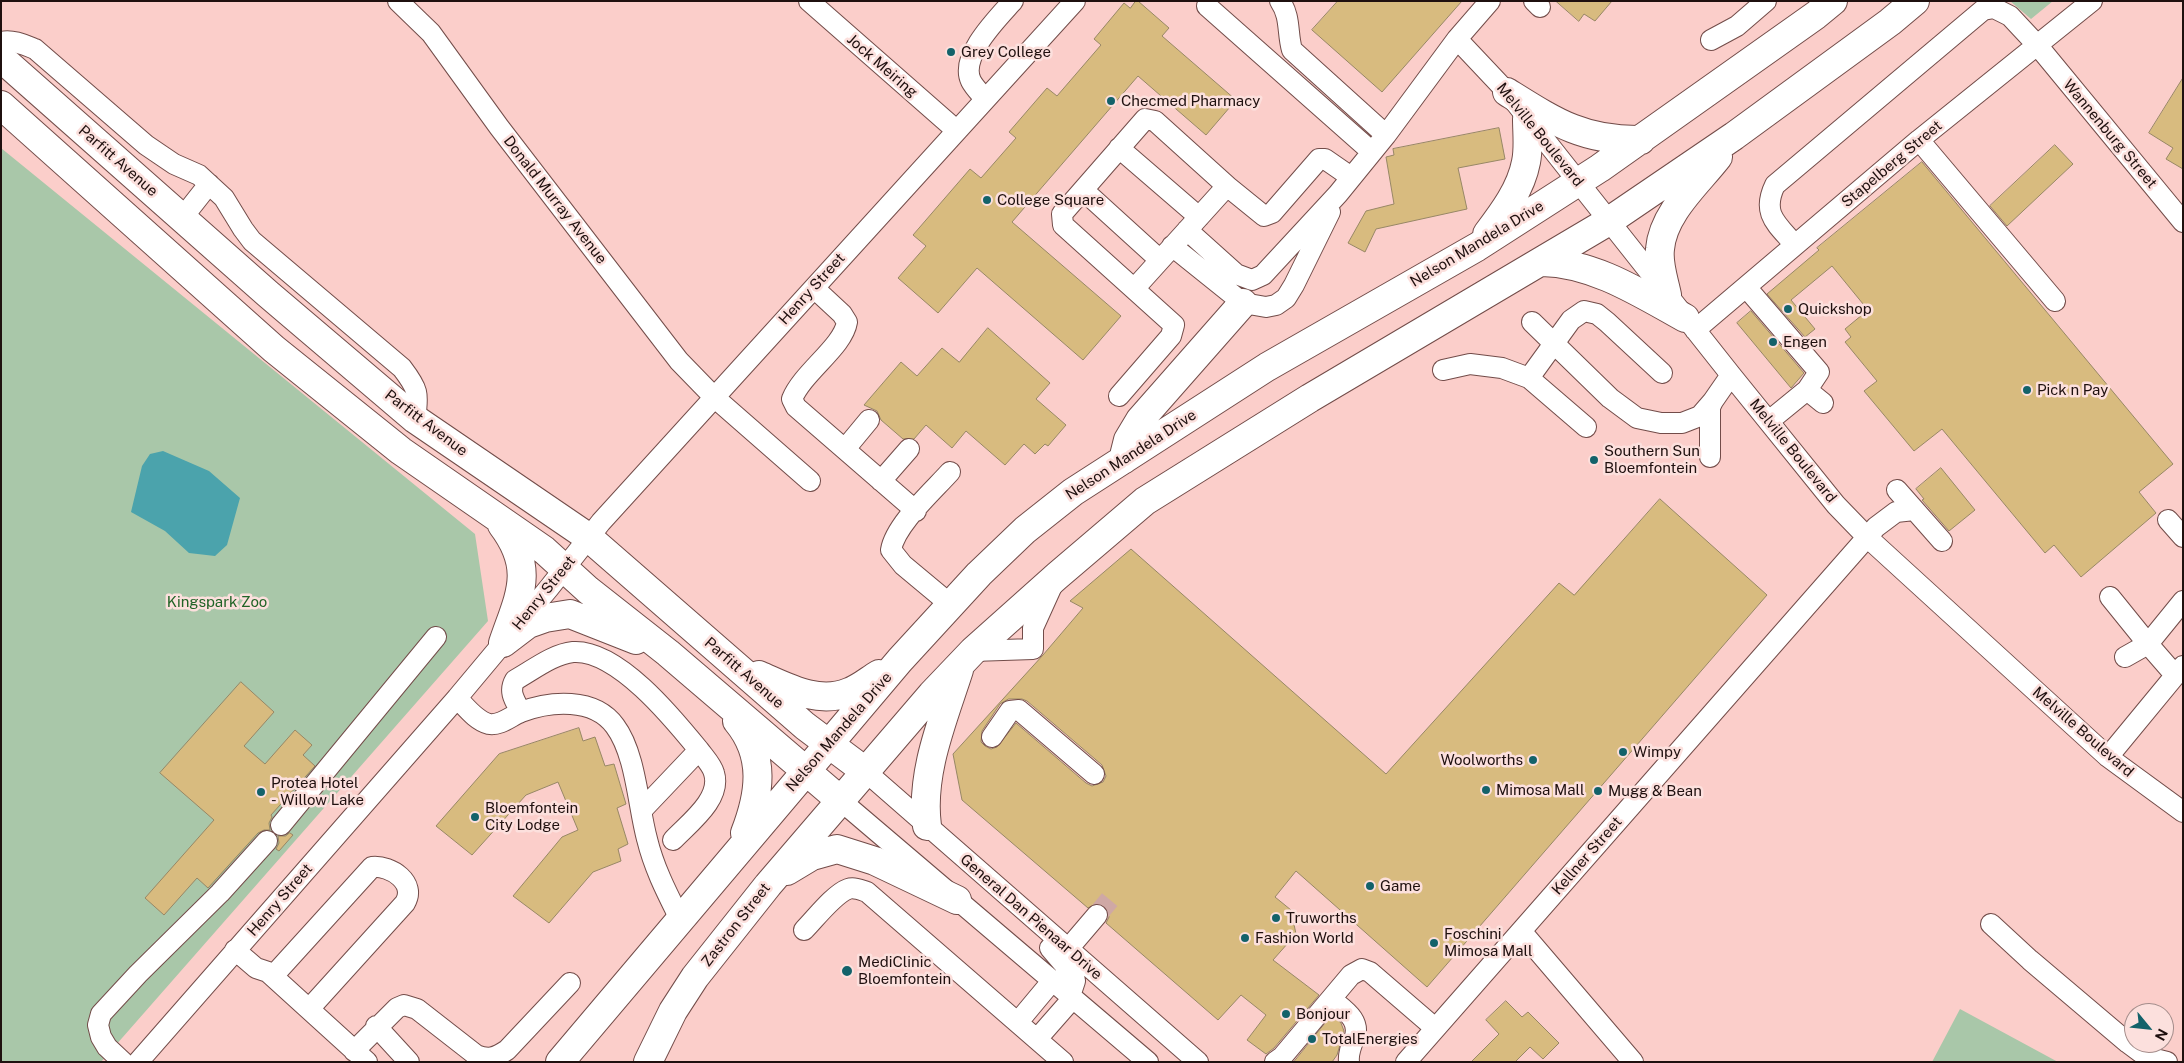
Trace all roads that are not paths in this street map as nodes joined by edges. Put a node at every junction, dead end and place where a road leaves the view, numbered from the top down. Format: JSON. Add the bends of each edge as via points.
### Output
{"nodes":[{"id":1,"x":398,"y":1,"type":"edge"},
{"id":2,"x":809,"y":1,"type":"edge"},
{"id":3,"x":1013,"y":1,"type":"edge"},
{"id":4,"x":1075,"y":1,"type":"edge"},
{"id":5,"x":1280,"y":1,"type":"edge"},
{"id":6,"x":1490,"y":1,"type":"edge"},
{"id":7,"x":1766,"y":1,"type":"edge"},
{"id":8,"x":1833,"y":1,"type":"edge"},
{"id":9,"x":1915,"y":1,"type":"edge"},
{"id":10,"x":2092,"y":1,"type":"edge"},
{"id":11,"x":1207,"y":6,"type":"dead end"},
{"id":12,"x":1457,"y":39,"type":"junction"},
{"id":13,"x":1711,"y":40,"type":"dead end"},
{"id":14,"x":1,"y":42,"type":"edge"},
{"id":15,"x":2038,"y":46,"type":"junction"},
{"id":16,"x":1,"y":58,"type":"edge"},
{"id":17,"x":1507,"y":92,"type":"junction"},
{"id":18,"x":985,"y":99,"type":"junction"},
{"id":19,"x":1,"y":105,"type":"edge"},
{"id":20,"x":1527,"y":119,"type":"junction"},
{"id":21,"x":956,"y":130,"type":"junction"},
{"id":22,"x":1386,"y":135,"type":"junction"},
{"id":23,"x":1734,"y":136,"type":"junction"},
{"id":24,"x":1641,"y":140,"type":"junction"},
{"id":25,"x":1919,"y":140,"type":"junction"},
{"id":26,"x":1119,"y":148,"type":"junction"},
{"id":27,"x":1372,"y":152,"type":"junction"},
{"id":28,"x":1351,"y":177,"type":"junction"},
{"id":29,"x":1579,"y":181,"type":"junction"},
{"id":30,"x":209,"y":184,"type":"junction"},
{"id":31,"x":1227,"y":186,"type":"junction"},
{"id":32,"x":1083,"y":190,"type":"junction"},
{"id":33,"x":1338,"y":194,"type":"junction"},
{"id":34,"x":183,"y":217,"type":"junction"},
{"id":35,"x":1609,"y":221,"type":"junction"},
{"id":36,"x":2183,"y":222,"type":"edge"},
{"id":37,"x":1193,"y":224,"type":"junction"},
{"id":38,"x":1795,"y":245,"type":"junction"},
{"id":39,"x":1477,"y":247,"type":"junction"},
{"id":40,"x":1166,"y":253,"type":"junction"},
{"id":41,"x":1542,"y":262,"type":"junction"},
{"id":42,"x":1746,"y":287,"type":"junction"},
{"id":43,"x":814,"y":288,"type":"junction"},
{"id":44,"x":1134,"y":289,"type":"junction"},
{"id":45,"x":1247,"y":292,"type":"junction"},
{"id":46,"x":1667,"y":295,"type":"junction"},
{"id":47,"x":2055,"y":300,"type":"dead end"},
{"id":48,"x":1532,"y":322,"type":"dead end"},
{"id":49,"x":1690,"y":324,"type":"junction"},
{"id":50,"x":1554,"y":343,"type":"junction"},
{"id":51,"x":274,"y":349,"type":"junction"},
{"id":52,"x":1443,"y":370,"type":"dead end"},
{"id":53,"x":1662,"y":373,"type":"dead end"},
{"id":54,"x":1731,"y":376,"type":"junction"},
{"id":55,"x":1529,"y":378,"type":"junction"},
{"id":56,"x":1807,"y":390,"type":"junction"},
{"id":57,"x":1119,"y":396,"type":"dead end"},
{"id":58,"x":714,"y":397,"type":"junction"},
{"id":59,"x":1713,"y":401,"type":"junction"},
{"id":60,"x":1824,"y":403,"type":"dead end"},
{"id":61,"x":415,"y":419,"type":"junction"},
{"id":62,"x":869,"y":420,"type":"dead end"},
{"id":63,"x":1769,"y":421,"type":"junction"},
{"id":64,"x":1586,"y":427,"type":"dead end"},
{"id":65,"x":845,"y":449,"type":"junction"},
{"id":66,"x":909,"y":449,"type":"dead end"},
{"id":67,"x":1710,"y":457,"type":"dead end"},
{"id":68,"x":1123,"y":460,"type":"junction"},
{"id":69,"x":950,"y":472,"type":"dead end"},
{"id":70,"x":881,"y":480,"type":"junction"},
{"id":71,"x":810,"y":481,"type":"dead end"},
{"id":72,"x":1897,"y":490,"type":"dead end"},
{"id":73,"x":1914,"y":510,"type":"junction"},
{"id":74,"x":916,"y":511,"type":"junction"},
{"id":75,"x":494,"y":514,"type":"junction"},
{"id":76,"x":2168,"y":520,"type":"dead end"},
{"id":77,"x":588,"y":537,"type":"junction"},
{"id":78,"x":1867,"y":537,"type":"junction"},
{"id":79,"x":2183,"y":537,"type":"edge"},
{"id":80,"x":1942,"y":541,"type":"dead end"},
{"id":81,"x":564,"y":569,"type":"junction"},
{"id":82,"x":1057,"y":576,"type":"junction"},
{"id":83,"x":2110,"y":597,"type":"dead end"},
{"id":84,"x":2183,"y":601,"type":"edge"},
{"id":85,"x":951,"y":605,"type":"junction"},
{"id":86,"x":436,"y":637,"type":"dead end"},
{"id":87,"x":503,"y":643,"type":"junction"},
{"id":88,"x":2148,"y":644,"type":"junction"},
{"id":89,"x":668,"y":653,"type":"junction"},
{"id":90,"x":2124,"y":657,"type":"dead end"},
{"id":91,"x":967,"y":658,"type":"junction"},
{"id":92,"x":900,"y":660,"type":"junction"},
{"id":93,"x":735,"y":664,"type":"junction"},
{"id":94,"x":2179,"y":671,"type":"edge"},
{"id":95,"x":717,"y":696,"type":"junction"},
{"id":96,"x":457,"y":698,"type":"junction"},
{"id":97,"x":520,"y":712,"type":"junction"},
{"id":98,"x":992,"y":737,"type":"dead end"},
{"id":99,"x":828,"y":744,"type":"junction"},
{"id":100,"x":699,"y":750,"type":"junction"},
{"id":101,"x":2108,"y":758,"type":"junction"},
{"id":102,"x":806,"y":771,"type":"junction"},
{"id":103,"x":865,"y":771,"type":"junction"},
{"id":104,"x":1094,"y":774,"type":"dead end"},
{"id":105,"x":840,"y":800,"type":"junction"},
{"id":106,"x":642,"y":810,"type":"junction"},
{"id":107,"x":2183,"y":812,"type":"edge"},
{"id":108,"x":281,"y":825,"type":"dead end"},
{"id":109,"x":927,"y":826,"type":"junction"},
{"id":110,"x":673,"y":840,"type":"dead end"},
{"id":111,"x":267,"y":841,"type":"dead end"},
{"id":112,"x":738,"y":850,"type":"junction"},
{"id":113,"x":768,"y":885,"type":"junction"},
{"id":114,"x":1000,"y":889,"type":"junction"},
{"id":115,"x":957,"y":900,"type":"junction"},
{"id":116,"x":1097,"y":915,"type":"tunnel mouth"},
{"id":117,"x":680,"y":919,"type":"junction"},
{"id":118,"x":1991,"y":924,"type":"dead end"},
{"id":119,"x":804,"y":930,"type":"dead end"},
{"id":120,"x":1521,"y":931,"type":"junction"},
{"id":121,"x":239,"y":946,"type":"junction"},
{"id":122,"x":1068,"y":949,"type":"junction"},
{"id":123,"x":270,"y":974,"type":"junction"},
{"id":124,"x":1052,"y":980,"type":"junction"},
{"id":125,"x":570,"y":983,"type":"dead end"},
{"id":126,"x":1072,"y":997,"type":"junction"},
{"id":127,"x":1331,"y":999,"type":"junction"},
{"id":128,"x":309,"y":1009,"type":"junction"},
{"id":129,"x":1018,"y":1022,"type":"junction"},
{"id":130,"x":376,"y":1026,"type":"junction"},
{"id":131,"x":1435,"y":1028,"type":"junction"},
{"id":132,"x":1037,"y":1039,"type":"junction"},
{"id":133,"x":360,"y":1056,"type":"edge"},
{"id":134,"x":123,"y":1062,"type":"edge"},
{"id":135,"x":138,"y":1062,"type":"edge"},
{"id":136,"x":409,"y":1062,"type":"edge"},
{"id":137,"x":560,"y":1062,"type":"edge"},
{"id":138,"x":648,"y":1062,"type":"edge"},
{"id":139,"x":1063,"y":1062,"type":"edge"},
{"id":140,"x":1148,"y":1062,"type":"edge"},
{"id":141,"x":1198,"y":1062,"type":"edge"},
{"id":142,"x":1275,"y":1062,"type":"edge"},
{"id":143,"x":1349,"y":1062,"type":"edge"},
{"id":144,"x":1406,"y":1062,"type":"edge"},
{"id":145,"x":1633,"y":1062,"type":"edge"},
{"id":146,"x":2167,"y":1062,"type":"edge"}],
"edges":[{"from":1,"to":58,"type":"street","name":"Donald Murray Avenue","via":[[431,33],[658,334]]},
{"from":2,"to":21,"type":"street","name":"Jock Meiring"},
{"from":3,"to":18,"type":"street","via":[[973,52],[969,71],[971,80]]},
{"from":4,"to":18,"type":"street","name":"Henry Street"},
{"from":5,"to":22,"type":"street","via":[[1288,15],[1292,50]]},
{"from":6,"to":12,"type":"street"},
{"from":7,"to":13,"type":"street","via":[[1737,26]]},
{"from":8,"to":24,"type":"highway","name":"Nelson Mandela Drive"},
{"from":9,"to":23,"type":"highway"},
{"from":10,"to":15,"type":"street","name":"Stapelberg Street"},
{"from":11,"to":27,"type":"street"},
{"from":12,"to":17,"type":"street","name":"Melville Boulevard"},
{"from":12,"to":22,"type":"street"},
{"from":14,"to":30,"type":"street","via":[[19,43],[35,49],[146,146],[174,164],[195,172]]},
{"from":15,"to":25,"type":"street","name":"Stapelberg Street"},
{"from":15,"to":36,"type":"street","name":"Wannenburg Street"},
{"from":15,"to":38,"type":"street","name":"Wannenburg Street","via":[[2002,10],[1983,10],[1776,186],[1770,197],[1772,218]]},
{"from":16,"to":34,"type":"highway","name":"Parfitt Avenue"},
{"from":17,"to":20,"type":"street","name":"Melville Boulevard"},
{"from":17,"to":24,"type":"highway","via":[[1573,130],[1618,140]]},
{"from":18,"to":21,"type":"street","name":"Henry Street"},
{"from":19,"to":51,"type":"highway"},
{"from":20,"to":29,"type":"street","name":"Melville Boulevard"},
{"from":20,"to":39,"type":"highway","via":[[1527,160],[1523,178]]},
{"from":21,"to":43,"type":"street","name":"Henry Street"},
{"from":22,"to":27,"type":"street"},
{"from":23,"to":35,"type":"highway"},
{"from":23,"to":46,"type":"highway","via":[[1683,199],[1664,231],[1660,263]]},
{"from":24,"to":29,"type":"highway","name":"Nelson Mandela Drive"},
{"from":25,"to":38,"type":"street","name":"Stapelberg Street"},
{"from":25,"to":47,"type":"street"},
{"from":26,"to":31,"type":"street","via":[[1145,120],[1152,119]]},
{"from":26,"to":32,"type":"street"},
{"from":26,"to":37,"type":"street"},
{"from":27,"to":28,"type":"street"},
{"from":28,"to":31,"type":"street","via":[[1325,159],[1320,159],[1272,213],[1264,216]]},
{"from":28,"to":33,"type":"street"},
{"from":29,"to":35,"type":"street","name":"Melville Boulevard"},
{"from":29,"to":39,"type":"highway","name":"Nelson Mandela Drive"},
{"from":30,"to":34,"type":"street"},
{"from":30,"to":61,"type":"street","via":[[224,198],[252,241],[402,368],[418,397]]},
{"from":31,"to":37,"type":"street"},
{"from":32,"to":40,"type":"street"},
{"from":32,"to":44,"type":"street","via":[[1062,214],[1062,225]]},
{"from":33,"to":45,"type":"street"},
{"from":33,"to":45,"type":"street","via":[[1286,298],[1266,307]]},
{"from":34,"to":51,"type":"highway","via":[[182,242],[187,257],[250,315]]},
{"from":34,"to":61,"type":"highway","name":"Parfitt Avenue"},
{"from":35,"to":41,"type":"highway"},
{"from":35,"to":46,"type":"street","name":"Melville Boulevard"},
{"from":37,"to":40,"type":"street"},
{"from":37,"to":45,"type":"street","via":[[1236,274]]},
{"from":38,"to":42,"type":"street","name":"Stapelberg Street"},
{"from":39,"to":68,"type":"highway","name":"Nelson Mandela Drive","via":[[1267,367]]},
{"from":40,"to":44,"type":"street"},
{"from":40,"to":45,"type":"street"},
{"from":41,"to":49,"type":"highway","via":[[1583,267],[1634,290]]},
{"from":41,"to":82,"type":"highway","via":[[1310,398],[1145,501]]},
{"from":42,"to":49,"type":"street","name":"Stapelberg Street"},
{"from":42,"to":56,"type":"street","via":[[1819,372]]},
{"from":43,"to":58,"type":"street","name":"Henry Street"},
{"from":43,"to":65,"type":"street","via":[[842,314],[847,322],[846,328],[797,387],[792,399],[796,407]]},
{"from":44,"to":57,"type":"street","via":[[1171,321],[1174,330]]},
{"from":45,"to":68,"type":"highway","via":[[1140,420],[1128,440]]},
{"from":46,"to":49,"type":"street","name":"Melville Boulevard"},
{"from":48,"to":50,"type":"street"},
{"from":49,"to":54,"type":"street","name":"Melville Boulevard"},
{"from":50,"to":53,"type":"street","via":[[1571,320],[1584,311],[1597,314]]},
{"from":50,"to":55,"type":"street"},
{"from":50,"to":59,"type":"street","via":[[1610,398],[1637,418],[1682,423],[1700,416]]},
{"from":51,"to":75,"type":"highway","via":[[402,451]]},
{"from":52,"to":55,"type":"street","via":[[1470,364],[1502,368]]},
{"from":54,"to":59,"type":"street"},
{"from":54,"to":63,"type":"street","name":"Melville Boulevard"},
{"from":55,"to":64,"type":"street"},
{"from":56,"to":60,"type":"street"},
{"from":56,"to":63,"type":"street"},
{"from":58,"to":71,"type":"street","name":"Donald Murray Avenue"},
{"from":58,"to":77,"type":"street","name":"Henry Street"},
{"from":59,"to":67,"type":"street"},
{"from":61,"to":77,"type":"highway","name":"Parfitt Avenue"},
{"from":62,"to":65,"type":"street"},
{"from":63,"to":78,"type":"street","name":"Melville Boulevard","via":[[1836,505]]},
{"from":65,"to":70,"type":"street"},
{"from":66,"to":70,"type":"street"},
{"from":68,"to":85,"type":"highway","name":"Nelson Mandela Drive","via":[[1073,492],[1025,530]]},
{"from":69,"to":74,"type":"street"},
{"from":70,"to":74,"type":"street"},
{"from":72,"to":73,"type":"street"},
{"from":73,"to":78,"type":"street","name":"Kellner Street","via":[[1896,512]]},
{"from":73,"to":80,"type":"street"},
{"from":74,"to":85,"type":"street","via":[[892,542],[891,550],[903,565]]},
{"from":75,"to":81,"type":"highway","via":[[544,550]]},
{"from":75,"to":87,"type":"highway","via":[[513,540],[523,576]]},
{"from":76,"to":79,"type":"street"},
{"from":77,"to":81,"type":"street","name":"Henry Street"},
{"from":77,"to":93,"type":"highway","name":"Parfitt Avenue"},
{"from":78,"to":101,"type":"street","name":"Melville Boulevard"},
{"from":78,"to":120,"type":"street","name":"Kellner Street"},
{"from":81,"to":87,"type":"street","name":"Henry Street"},
{"from":81,"to":89,"type":"highway"},
{"from":82,"to":91,"type":"highway"},
{"from":82,"to":91,"type":"street","via":[[1033,628],[1033,649]]},
{"from":83,"to":88,"type":"street"},
{"from":84,"to":88,"type":"street"},
{"from":85,"to":92,"type":"highway","name":"Nelson Mandela Drive"},
{"from":86,"to":108,"type":"street"},
{"from":87,"to":89,"type":"highway","via":[[528,624],[570,614]]},
{"from":87,"to":96,"type":"street","name":"Henry Street"},
{"from":88,"to":90,"type":"street"},
{"from":88,"to":94,"type":"street"},
{"from":89,"to":95,"type":"highway"},
{"from":91,"to":103,"type":"highway"},
{"from":91,"to":109,"type":"highway","via":[[927,777],[924,805]]},
{"from":92,"to":93,"type":"highway","via":[[848,693],[819,697],[803,694]]},
{"from":92,"to":99,"type":"highway","name":"Nelson Mandela Drive"},
{"from":93,"to":99,"type":"highway","name":"Parfitt Avenue"},
{"from":94,"to":101,"type":"street"},
{"from":95,"to":102,"type":"highway"},
{"from":95,"to":112,"type":"highway","via":[[741,726],[756,761],[756,801]]},
{"from":96,"to":97,"type":"street","via":[[477,717],[490,724]]},
{"from":96,"to":121,"type":"street","name":"Henry Street"},
{"from":97,"to":100,"type":"street","via":[[512,694],[515,680],[559,655],[586,652],[602,658],[641,686]]},
{"from":97,"to":106,"type":"street","via":[[555,703],[580,705],[599,712],[614,724],[624,740]]},
{"from":98,"to":104,"type":"street","via":[[1010,711],[1019,710]]},
{"from":99,"to":102,"type":"highway","name":"Nelson Mandela Drive"},
{"from":99,"to":103,"type":"highway","name":"Parfitt Avenue"},
{"from":100,"to":106,"type":"street"},
{"from":100,"to":110,"type":"street","via":[[714,772],[715,787],[708,803]]},
{"from":101,"to":107,"type":"street","name":"Melville Boulevard"},
{"from":102,"to":105,"type":"highway"},
{"from":102,"to":112,"type":"highway","name":"Nelson Mandela Drive"},
{"from":103,"to":105,"type":"highway"},
{"from":103,"to":109,"type":"street","name":"General Dan Pienaar Drive"},
{"from":105,"to":113,"type":"highway","name":"Zastron Street"},
{"from":105,"to":115,"type":"street"},
{"from":106,"to":117,"type":"street","via":[[646,838],[660,881]]},
{"from":109,"to":114,"type":"street","name":"General Dan Pienaar Drive"},
{"from":111,"to":134,"type":"street","via":[[101,1014],[98,1025],[101,1037]]},
{"from":112,"to":117,"type":"highway","name":"Nelson Mandela Drive"},
{"from":113,"to":115,"type":"highway","via":[[812,856],[837,849],[875,862]]},
{"from":113,"to":138,"type":"highway","name":"Zastron Street","via":[[695,977],[673,1011]]},
{"from":114,"to":122,"type":"street","name":"General Dan Pienaar Drive"},
{"from":114,"to":126,"type":"street","via":[[1071,970],[1075,981]]},
{"from":115,"to":124,"type":"street"},
{"from":116,"to":122,"type":"street"},
{"from":117,"to":137,"type":"highway","name":"Nelson Mandela Drive"},
{"from":118,"to":146,"type":"street","via":[[2128,1043],[2147,1057]]},
{"from":119,"to":129,"type":"street","via":[[843,892],[856,888],[867,892]]},
{"from":120,"to":131,"type":"street","name":"Kellner Street"},
{"from":120,"to":145,"type":"street"},
{"from":121,"to":123,"type":"street","via":[[265,960]]},
{"from":121,"to":135,"type":"street","name":"Henry Street"},
{"from":122,"to":141,"type":"street","name":"General Dan Pienaar Drive"},
{"from":123,"to":128,"type":"street"},
{"from":123,"to":128,"type":"street","via":[[372,868],[381,866],[401,878],[409,897],[405,903]]},
{"from":124,"to":126,"type":"street"},
{"from":124,"to":129,"type":"street"},
{"from":125,"to":130,"type":"street","via":[[507,1050],[495,1058],[476,1055],[410,1006],[397,1008]]},
{"from":126,"to":132,"type":"street"},
{"from":126,"to":140,"type":"street"},
{"from":127,"to":131,"type":"street","via":[[1351,975],[1362,969],[1370,972]]},
{"from":127,"to":142,"type":"street"},
{"from":127,"to":143,"type":"street","via":[[1357,1025]]},
{"from":128,"to":133,"type":"street"},
{"from":129,"to":132,"type":"street"},
{"from":130,"to":133,"type":"street"},
{"from":130,"to":136,"type":"street"},
{"from":131,"to":144,"type":"street","name":"Kellner Street"},
{"from":132,"to":139,"type":"street"}]}
